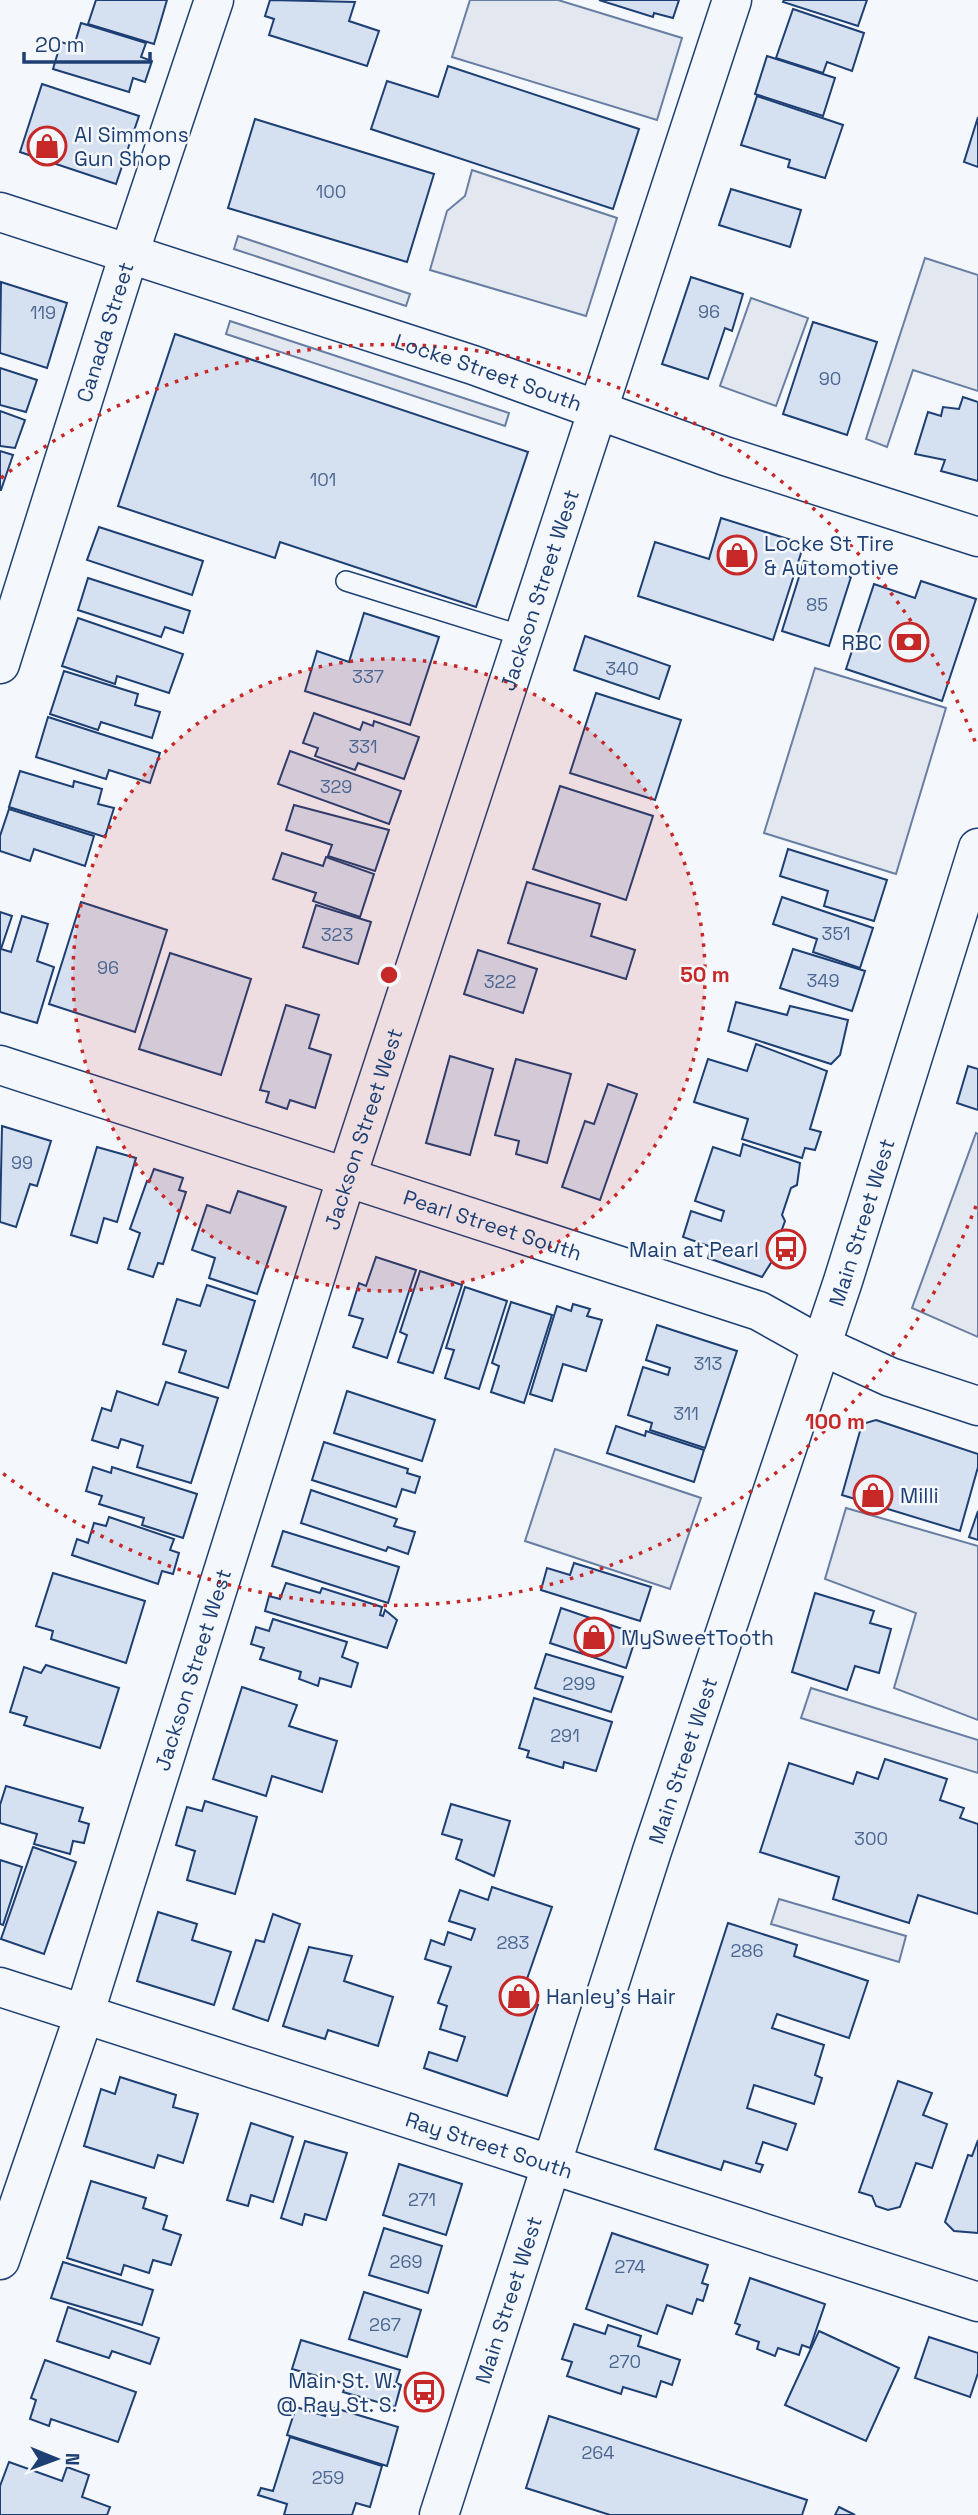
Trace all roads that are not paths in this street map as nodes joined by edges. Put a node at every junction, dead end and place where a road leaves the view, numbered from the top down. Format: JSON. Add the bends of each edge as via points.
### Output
{"nodes":[{"id":1,"x":214,"y":0,"type":"edge"},
{"id":2,"x":732,"y":0,"type":"edge"},
{"id":3,"x":0,"y":212,"type":"edge"},
{"id":4,"x":129,"y":254,"type":"junction"},
{"id":5,"x":598,"y":411,"type":"junction"},
{"id":6,"x":978,"y":537,"type":"edge"},
{"id":7,"x":346,"y":581,"type":"dead end"},
{"id":8,"x":523,"y":636,"type":"junction"},
{"id":9,"x":0,"y":664,"type":"edge"},
{"id":10,"x":978,"y":848,"type":"edge"},
{"id":11,"x":0,"y":1065,"type":"edge"},
{"id":12,"x":347,"y":1176,"type":"junction"},
{"id":13,"x":820,"y":1345,"type":"junction"},
{"id":14,"x":978,"y":1406,"type":"edge"},
{"id":15,"x":0,"y":1987,"type":"edge"},
{"id":16,"x":84,"y":2015,"type":"junction"},
{"id":17,"x":550,"y":2164,"type":"junction"},
{"id":18,"x":0,"y":2260,"type":"edge"},
{"id":19,"x":978,"y":2302,"type":"edge"},
{"id":20,"x":439,"y":2515,"type":"edge"}],
"edges":[{"from":1,"to":4,"type":"street","name":"Canada Street"},
{"from":2,"to":5,"type":"street","name":"Jackson Street West"},
{"from":3,"to":4,"type":"street","name":"Locke Street South"},
{"from":4,"to":5,"type":"street","name":"Locke Street South","via":[[473,365]]},
{"from":4,"to":9,"type":"street","name":"Canada Street"},
{"from":5,"to":6,"type":"street","name":"Locke Street South"},
{"from":5,"to":8,"type":"street","name":"Jackson Street West"},
{"from":7,"to":8,"type":"lane"},
{"from":8,"to":12,"type":"street","name":"Jackson Street West"},
{"from":10,"to":13,"type":"street","name":"Main Street West"},
{"from":11,"to":12,"type":"street","name":"Pearl Street South"},
{"from":12,"to":13,"type":"street","name":"Pearl Street South","via":[[759,1311]]},
{"from":12,"to":16,"type":"street","name":"Jackson Street West"},
{"from":13,"to":14,"type":"street","name":"Pearl Street South","via":[[890,1377]]},
{"from":13,"to":17,"type":"street","name":"Main Street West"},
{"from":15,"to":16,"type":"street","name":"Ray Street South"},
{"from":16,"to":17,"type":"street","name":"Ray Street South"},
{"from":16,"to":18,"type":"street","name":"Jackson Street West"},
{"from":17,"to":19,"type":"street","name":"Ray Street South"},
{"from":17,"to":20,"type":"street","name":"Main Street West"}]}
